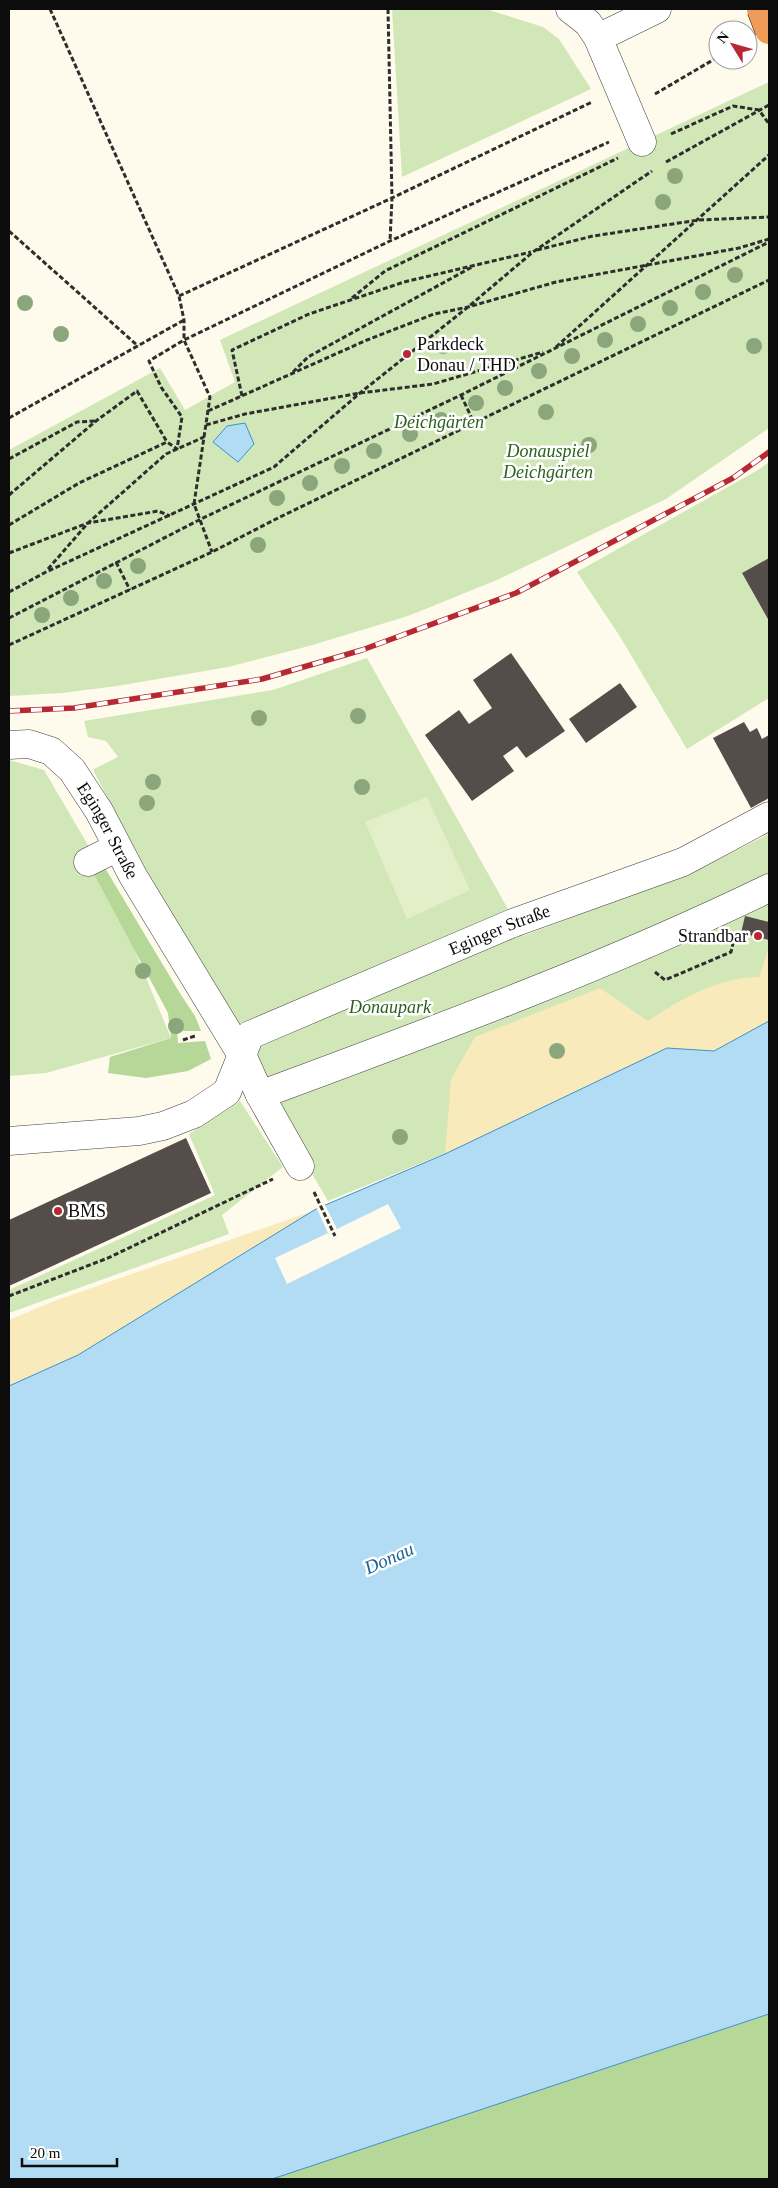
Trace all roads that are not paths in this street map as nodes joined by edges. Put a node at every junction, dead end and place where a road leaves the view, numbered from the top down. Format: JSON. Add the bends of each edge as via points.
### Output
{"nodes":[{"id":1,"x":570,"y":9,"type":"edge"},
{"id":2,"x":657,"y":9,"type":"edge"},
{"id":3,"x":761,"y":9,"type":"edge"},
{"id":4,"x":769,"y":30,"type":"edge"},
{"id":5,"x":598,"y":38,"type":"junction"},
{"id":6,"x":635,"y":126,"type":"road end"},
{"id":7,"x":9,"y":745,"type":"edge"},
{"id":8,"x":769,"y":816,"type":"edge"},
{"id":9,"x":116,"y":848,"type":"junction"},
{"id":10,"x":88,"y":862,"type":"dead end"},
{"id":11,"x":769,"y":888,"type":"edge"},
{"id":12,"x":243,"y":1057,"type":"junction"},
{"id":13,"x":260,"y":1095,"type":"junction"},
{"id":14,"x":9,"y":1141,"type":"edge"},
{"id":15,"x":300,"y":1166,"type":"road end"}],
"edges":[{"from":1,"to":5,"type":"street","via":[[588,23]]},
{"from":2,"to":5,"type":"street"},
{"from":3,"to":4,"type":"highway","bridge":true},
{"from":5,"to":6,"type":"street"},
{"from":7,"to":9,"type":"street","name":"Eginger Straße","via":[[29,744],[61,758],[99,811]]},
{"from":8,"to":12,"type":"street","name":"Eginger Straße","via":[[684,862],[514,923],[250,1035]]},
{"from":9,"to":10,"type":"street"},
{"from":9,"to":12,"type":"street","name":"Eginger Straße"},
{"from":11,"to":13,"type":"street","via":[[630,951],[451,1025]]},
{"from":12,"to":13,"type":"street"},
{"from":12,"to":14,"type":"street","name":"Eginger Straße","via":[[227,1092],[194,1114],[163,1126],[139,1131]]},
{"from":13,"to":15,"type":"street"}]}
